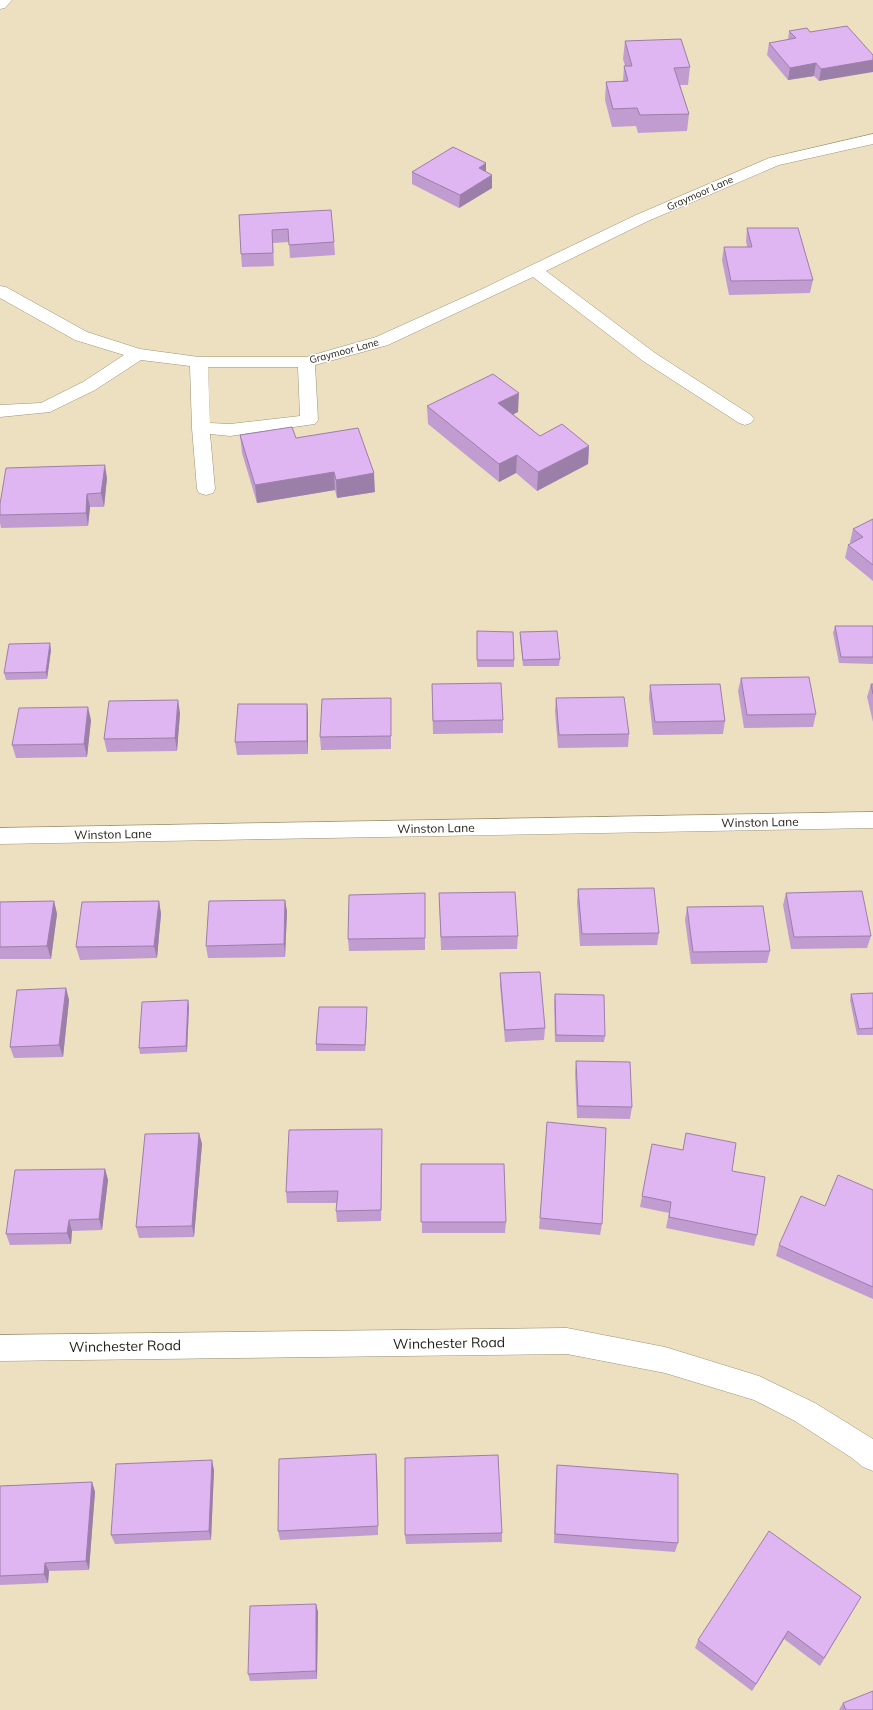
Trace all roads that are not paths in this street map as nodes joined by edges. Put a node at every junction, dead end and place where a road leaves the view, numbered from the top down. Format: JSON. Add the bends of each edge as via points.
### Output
{"nodes":[{"id":1,"x":5,"y":0,"type":"edge"},
{"id":2,"x":0,"y":5,"type":"edge"},
{"id":3,"x":873,"y":139,"type":"edge"},
{"id":4,"x":535,"y":270,"type":"junction"},
{"id":5,"x":0,"y":291,"type":"edge"},
{"id":6,"x":138,"y":354,"type":"junction"},
{"id":7,"x":198,"y":362,"type":"junction"},
{"id":8,"x":306,"y":362,"type":"junction"},
{"id":9,"x":0,"y":412,"type":"edge"},
{"id":10,"x":745,"y":419,"type":"dead end"},
{"id":11,"x":201,"y":428,"type":"junction"},
{"id":12,"x":206,"y":488,"type":"dead end"},
{"id":13,"x":873,"y":820,"type":"edge"},
{"id":14,"x":0,"y":836,"type":"edge"},
{"id":15,"x":0,"y":1348,"type":"edge"},
{"id":16,"x":873,"y":1457,"type":"edge"}],
"edges":[{"from":1,"to":2,"type":"street"},
{"from":3,"to":4,"type":"street","name":"Graymoor Lane","via":[[774,161],[642,218]]},
{"from":4,"to":8,"type":"street","name":"Graymoor Lane","via":[[382,341]]},
{"from":4,"to":10,"type":"street","via":[[649,357]]},
{"from":5,"to":6,"type":"street","name":"Graymoor Lane","via":[[81,336]]},
{"from":6,"to":7,"type":"street","name":"Graymoor Lane"},
{"from":6,"to":9,"type":"street","via":[[89,386],[44,408]]},
{"from":7,"to":8,"type":"street","name":"Graymoor Lane"},
{"from":7,"to":11,"type":"street"},
{"from":8,"to":11,"type":"street","via":[[309,420],[230,430]]},
{"from":11,"to":12,"type":"street"},
{"from":13,"to":14,"type":"street","name":"Winston Lane"},
{"from":15,"to":16,"type":"street","name":"Winchester Road","via":[[567,1342],[665,1360],[759,1389],[804,1412]]}]}
